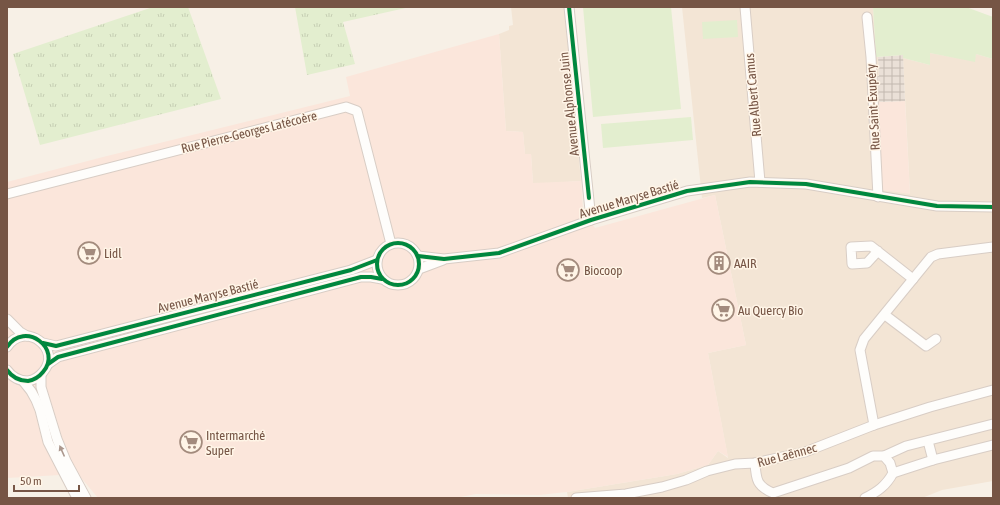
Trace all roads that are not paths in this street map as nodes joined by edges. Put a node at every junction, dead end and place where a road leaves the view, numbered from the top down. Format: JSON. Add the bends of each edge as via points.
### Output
{"nodes":[{"id":1,"x":569,"y":7,"type":"edge"},
{"id":2,"x":745,"y":7,"type":"edge"},
{"id":3,"x":867,"y":17,"type":"dead end"},
{"id":4,"x":760,"y":182,"type":"junction"},
{"id":5,"x":7,"y":194,"type":"edge"},
{"id":6,"x":878,"y":197,"type":"junction"},
{"id":7,"x":993,"y":207,"type":"edge"},
{"id":8,"x":591,"y":220,"type":"junction"},
{"id":9,"x":391,"y":244,"type":"junction"},
{"id":10,"x":993,"y":247,"type":"edge"},
{"id":11,"x":878,"y":251,"type":"dead end"},
{"id":12,"x":418,"y":256,"type":"junction"},
{"id":13,"x":444,"y":259,"type":"junction"},
{"id":14,"x":377,"y":260,"type":"junction"},
{"id":15,"x":419,"y":269,"type":"junction"},
{"id":16,"x":382,"y":279,"type":"junction"},
{"id":17,"x":913,"y":279,"type":"junction"},
{"id":18,"x":885,"y":315,"type":"junction"},
{"id":19,"x":7,"y":319,"type":"edge"},
{"id":20,"x":27,"y":336,"type":"junction"},
{"id":21,"x":936,"y":339,"type":"dead end"},
{"id":22,"x":8,"y":342,"type":"edge"},
{"id":23,"x":43,"y":344,"type":"junction"},
{"id":24,"x":48,"y":364,"type":"junction"},
{"id":25,"x":8,"y":372,"type":"edge"},
{"id":26,"x":41,"y":375,"type":"junction"},
{"id":27,"x":23,"y":381,"type":"junction"},
{"id":28,"x":993,"y":390,"type":"edge"},
{"id":29,"x":993,"y":424,"type":"edge"},
{"id":30,"x":874,"y":425,"type":"junction"},
{"id":31,"x":928,"y":441,"type":"junction"},
{"id":32,"x":993,"y":445,"type":"edge"},
{"id":33,"x":884,"y":456,"type":"junction"},
{"id":34,"x":933,"y":460,"type":"junction"},
{"id":35,"x":755,"y":463,"type":"junction"},
{"id":36,"x":893,"y":473,"type":"junction"},
{"id":37,"x":77,"y":498,"type":"edge"},
{"id":38,"x":86,"y":498,"type":"edge"},
{"id":39,"x":576,"y":498,"type":"edge"},
{"id":40,"x":864,"y":498,"type":"edge"}],
"edges":[{"from":1,"to":8,"type":"street","name":"Avenue Alphonse Juin"},
{"from":2,"to":4,"type":"street","name":"Rue Albert Camus"},
{"from":3,"to":6,"type":"street","name":"Rue Saint-Exupéry"},
{"from":4,"to":6,"type":"street","name":"Avenue Maryse Bastié","via":[[806,184]]},
{"from":4,"to":8,"type":"street","name":"Avenue Maryse Bastié","via":[[687,191]]},
{"from":5,"to":9,"type":"street","name":"Rue Pierre-Georges Latécoère","via":[[346,107],[357,111]]},
{"from":6,"to":7,"type":"street","name":"Avenue Maryse Bastié","via":[[937,206]]},
{"from":8,"to":13,"type":"street","name":"Avenue Maryse Bastié","via":[[499,253]]},
{"from":9,"to":12,"type":"street","via":[[406,244]]},
{"from":9,"to":14,"type":"street","name":"Avenue Maryse Bastié","via":[[382,250]]},
{"from":10,"to":17,"type":"street","via":[[938,254],[931,257]]},
{"from":11,"to":17,"type":"street"},
{"from":12,"to":13,"type":"street","name":"Avenue Maryse Bastié"},
{"from":12,"to":15,"type":"street"},
{"from":13,"to":15,"type":"street","name":"Avenue Maryse Bastié"},
{"from":14,"to":16,"type":"street"},
{"from":14,"to":23,"type":"street","name":"Avenue Maryse Bastié","via":[[351,270],[56,346]]},
{"from":15,"to":16,"type":"street","name":"Avenue Maryse Bastié","via":[[416,277],[406,285],[395,286]]},
{"from":16,"to":24,"type":"street","name":"Avenue Maryse Bastié","via":[[361,277],[58,357]]},
{"from":17,"to":18,"type":"street"},
{"from":18,"to":21,"type":"street","via":[[926,346]]},
{"from":18,"to":30,"type":"street","via":[[864,339],[860,350]]},
{"from":19,"to":20,"type":"street"},
{"from":20,"to":22,"type":"street"},
{"from":20,"to":23,"type":"street","via":[[38,339]]},
{"from":23,"to":24,"type":"street","via":[[49,356]]},
{"from":24,"to":26,"type":"street"},
{"from":25,"to":27,"type":"street"},
{"from":26,"to":27,"type":"street","via":[[36,379]]},
{"from":38,"to":26,"type":"street","one_way":true,"via":[[57,439],[41,387]]},
{"from":27,"to":37,"type":"street","via":[[32,391],[48,442]]},
{"from":28,"to":30,"type":"street","name":"Rue Laënnec"},
{"from":29,"to":31,"type":"street"},
{"from":30,"to":35,"type":"street","name":"Rue Laënnec","via":[[805,452]]},
{"from":31,"to":33,"type":"street","via":[[906,446]]},
{"from":31,"to":34,"type":"street"},
{"from":32,"to":34,"type":"street"},
{"from":33,"to":35,"type":"street","via":[[873,456],[849,468],[773,493],[757,482]]},
{"from":33,"to":36,"type":"street","via":[[890,463]]},
{"from":34,"to":36,"type":"street"},
{"from":35,"to":39,"type":"street","name":"Rue Laënnec","via":[[736,464],[707,471],[686,480],[626,494]]},
{"from":36,"to":40,"type":"street","via":[[888,482]]}]}
